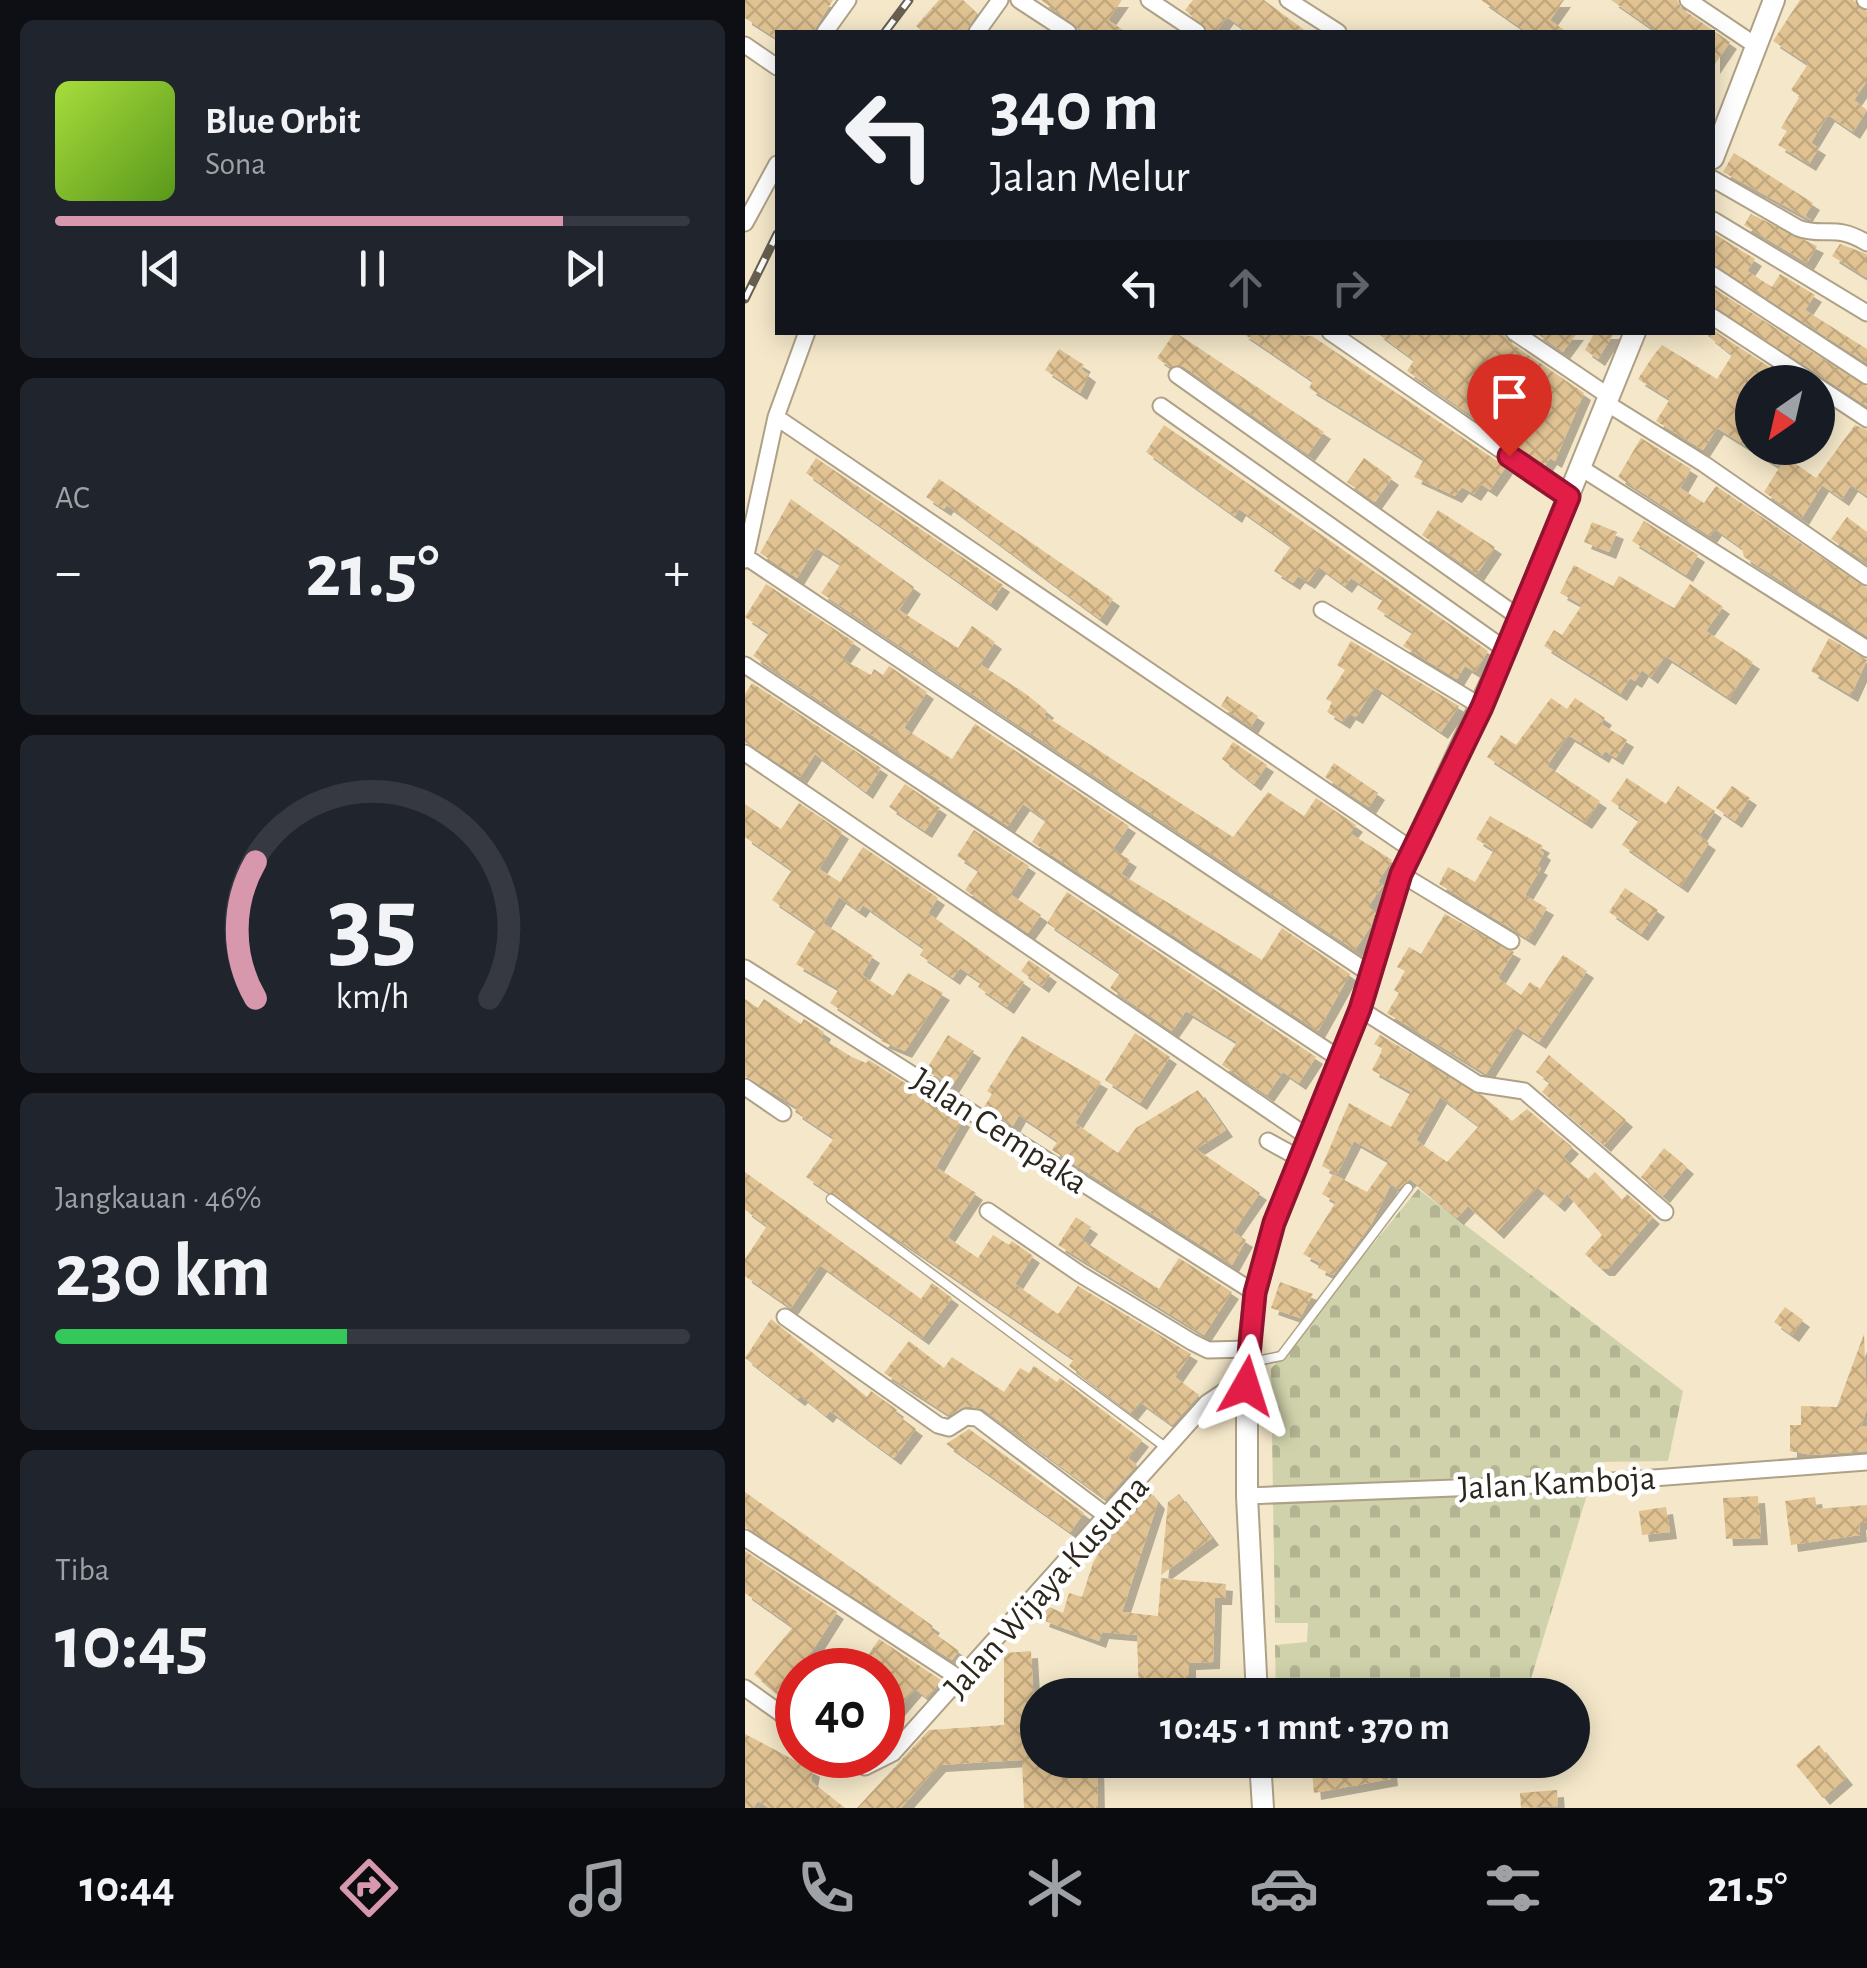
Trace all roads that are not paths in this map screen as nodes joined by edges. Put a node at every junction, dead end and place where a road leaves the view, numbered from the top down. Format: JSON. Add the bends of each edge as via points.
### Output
{"nodes":[{"id":1,"x":848,"y":0,"type":"edge"},
{"id":2,"x":1000,"y":0,"type":"edge"},
{"id":3,"x":1019,"y":0,"type":"edge"},
{"id":4,"x":1149,"y":0,"type":"edge"},
{"id":5,"x":1288,"y":0,"type":"edge"},
{"id":6,"x":1689,"y":0,"type":"edge"},
{"id":7,"x":1774,"y":0,"type":"edge"},
{"id":8,"x":826,"y":30,"type":"edge"},
{"id":9,"x":978,"y":30,"type":"edge"},
{"id":10,"x":1065,"y":30,"type":"edge"},
{"id":11,"x":1194,"y":30,"type":"edge"},
{"id":12,"x":1335,"y":30,"type":"edge"},
{"id":13,"x":745,"y":45,"type":"edge"},
{"id":14,"x":1755,"y":45,"type":"junction"},
{"id":15,"x":775,"y":67,"type":"edge"},
{"id":16,"x":1715,"y":153,"type":"edge"},
{"id":17,"x":775,"y":168,"type":"edge"},
{"id":18,"x":1715,"y":180,"type":"edge"},
{"id":19,"x":1715,"y":221,"type":"edge"},
{"id":20,"x":745,"y":224,"type":"edge"},
{"id":21,"x":1867,"y":243,"type":"edge"},
{"id":22,"x":1715,"y":276,"type":"edge"},
{"id":23,"x":1867,"y":314,"type":"edge"},
{"id":24,"x":1715,"y":318,"type":"edge"},
{"id":25,"x":806,"y":335,"type":"edge"},
{"id":26,"x":1334,"y":335,"type":"edge"},
{"id":27,"x":1518,"y":335,"type":"edge"},
{"id":28,"x":1634,"y":335,"type":"edge"},
{"id":29,"x":1786,"y":365,"type":"edge"},
{"id":30,"x":1177,"y":375,"type":"dead end"},
{"id":31,"x":1867,"y":376,"type":"edge"},
{"id":32,"x":1835,"y":398,"type":"edge"},
{"id":33,"x":1609,"y":401,"type":"junction"},
{"id":34,"x":1161,"y":406,"type":"dead end"},
{"id":35,"x":776,"y":417,"type":"junction"},
{"id":36,"x":1867,"y":420,"type":"edge"},
{"id":37,"x":1581,"y":468,"type":"junction"},
{"id":38,"x":1569,"y":497,"type":"junction"},
{"id":39,"x":745,"y":559,"type":"edge"},
{"id":40,"x":1867,"y":577,"type":"edge"},
{"id":41,"x":1322,"y":610,"type":"dead end"},
{"id":42,"x":1517,"y":616,"type":"junction"},
{"id":43,"x":1506,"y":650,"type":"junction"},
{"id":44,"x":1867,"y":650,"type":"edge"},
{"id":45,"x":745,"y":666,"type":"edge"},
{"id":46,"x":1482,"y":707,"type":"junction"},
{"id":47,"x":745,"y":752,"type":"edge"},
{"id":48,"x":1411,"y":849,"type":"junction"},
{"id":49,"x":1401,"y":874,"type":"junction"},
{"id":50,"x":1511,"y":941,"type":"dead end"},
{"id":51,"x":745,"y":968,"type":"edge"},
{"id":52,"x":1372,"y":974,"type":"junction"},
{"id":53,"x":1360,"y":1009,"type":"junction"},
{"id":54,"x":1340,"y":1059,"type":"junction"},
{"id":55,"x":745,"y":1087,"type":"edge"},
{"id":56,"x":783,"y":1113,"type":"dead end"},
{"id":57,"x":1307,"y":1137,"type":"junction"},
{"id":58,"x":1268,"y":1141,"type":"dead end"},
{"id":59,"x":1299,"y":1158,"type":"junction"},
{"id":60,"x":1409,"y":1188,"type":"dead end"},
{"id":61,"x":831,"y":1199,"type":"dead end"},
{"id":62,"x":988,"y":1211,"type":"dead end"},
{"id":63,"x":1665,"y":1212,"type":"dead end"},
{"id":64,"x":1255,"y":1293,"type":"junction"},
{"id":65,"x":785,"y":1317,"type":"dead end"},
{"id":66,"x":1249,"y":1356,"type":"junction"},
{"id":67,"x":1246,"y":1386,"type":"junction"},
{"id":68,"x":1168,"y":1449,"type":"junction"},
{"id":69,"x":1867,"y":1462,"type":"edge"},
{"id":70,"x":1247,"y":1496,"type":"junction"},
{"id":71,"x":1108,"y":1518,"type":"junction"},
{"id":72,"x":745,"y":1538,"type":"edge"},
{"id":73,"x":1256,"y":1678,"type":"edge"},
{"id":74,"x":962,"y":1680,"type":"junction"},
{"id":75,"x":745,"y":1688,"type":"edge"},
{"id":76,"x":775,"y":1709,"type":"edge"},
{"id":77,"x":905,"y":1740,"type":"edge"},
{"id":78,"x":1262,"y":1778,"type":"edge"},
{"id":79,"x":1263,"y":1808,"type":"edge"}],
"edges":[{"from":1,"to":8,"type":"street"},
{"from":2,"to":9,"type":"street"},
{"from":3,"to":10,"type":"street"},
{"from":4,"to":11,"type":"street"},
{"from":5,"to":12,"type":"street"},
{"from":6,"to":14,"type":"street"},
{"from":7,"to":14,"type":"street"},
{"from":13,"to":15,"type":"street"},
{"from":14,"to":16,"type":"street"},
{"from":17,"to":20,"type":"street"},
{"from":18,"to":21,"type":"street","via":[[1798,228],[1842,230]]},
{"from":19,"to":23,"type":"street"},
{"from":22,"to":31,"type":"street"},
{"from":24,"to":29,"type":"street"},
{"from":25,"to":35,"type":"street"},
{"from":26,"to":38,"type":"street"},
{"from":27,"to":33,"type":"street"},
{"from":28,"to":33,"type":"street"},
{"from":30,"to":42,"type":"street"},
{"from":32,"to":36,"type":"street"},
{"from":33,"to":37,"type":"street"},
{"from":33,"to":40,"type":"street"},
{"from":34,"to":43,"type":"street"},
{"from":35,"to":39,"type":"street"},
{"from":35,"to":48,"type":"street"},
{"from":37,"to":38,"type":"street"},
{"from":37,"to":44,"type":"street"},
{"from":38,"to":42,"type":"street"},
{"from":39,"to":52,"type":"street"},
{"from":41,"to":46,"type":"street"},
{"from":42,"to":43,"type":"street"},
{"from":43,"to":46,"type":"street"},
{"from":45,"to":54,"type":"street"},
{"from":46,"to":48,"type":"street"},
{"from":47,"to":57,"type":"street"},
{"from":48,"to":49,"type":"street"},
{"from":49,"to":50,"type":"street"},
{"from":49,"to":52,"type":"street"},
{"from":51,"to":64,"type":"street","name":"Jalan Cempaka"},
{"from":52,"to":53,"type":"street"},
{"from":53,"to":54,"type":"street"},
{"from":53,"to":63,"type":"street","via":[[1479,1084],[1524,1092]]},
{"from":54,"to":57,"type":"street"},
{"from":55,"to":56,"type":"street"},
{"from":57,"to":59,"type":"street"},
{"from":58,"to":59,"type":"street"},
{"from":59,"to":64,"type":"street"},
{"from":60,"to":66,"type":"lane","via":[[1281,1356]]},
{"from":61,"to":68,"type":"lane"},
{"from":62,"to":66,"type":"street","via":[[1192,1342]]},
{"from":64,"to":66,"type":"street"},
{"from":65,"to":71,"type":"street","via":[[937,1425],[949,1428],[977,1418]]},
{"from":66,"to":67,"type":"street"},
{"from":67,"to":68,"type":"street","name":"Jalan Wijaya Kusuma","via":[[1207,1403]]},
{"from":67,"to":70,"type":"street"},
{"from":68,"to":71,"type":"street","name":"Jalan Wijaya Kusuma"},
{"from":69,"to":70,"type":"street","name":"Jalan Kamboja"},
{"from":70,"to":73,"type":"street"},
{"from":71,"to":74,"type":"street","name":"Jalan Wijaya Kusuma"},
{"from":72,"to":74,"type":"street"},
{"from":74,"to":77,"type":"street","name":"Jalan Wijaya Kusuma"},
{"from":75,"to":76,"type":"street"},
{"from":78,"to":79,"type":"street"}]}
